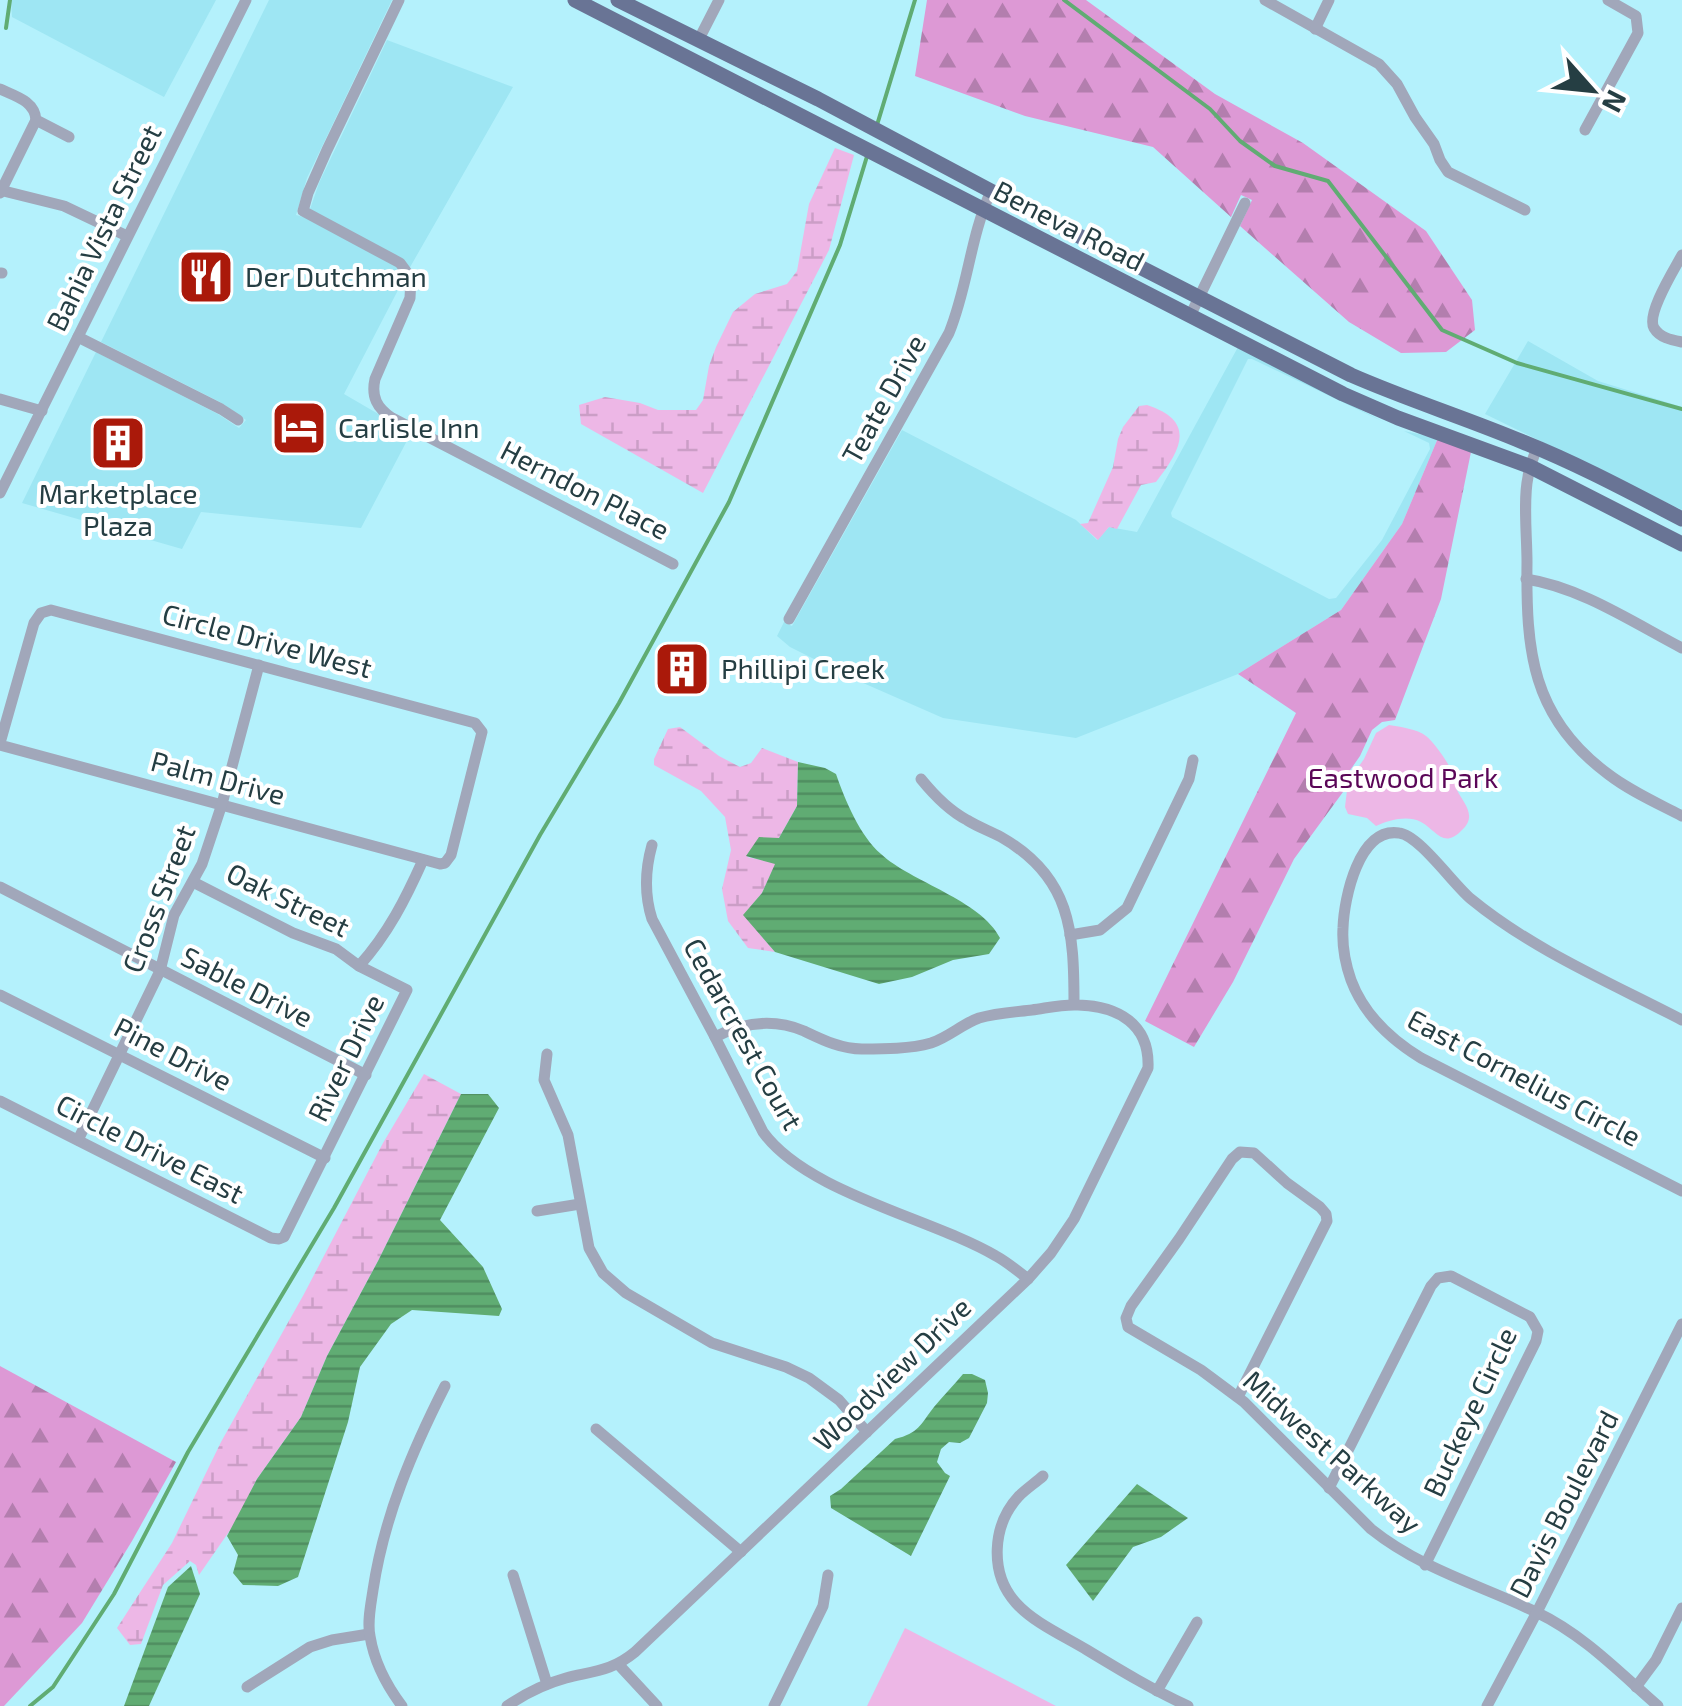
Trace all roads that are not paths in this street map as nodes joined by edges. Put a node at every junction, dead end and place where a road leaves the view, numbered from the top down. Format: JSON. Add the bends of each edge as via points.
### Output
{"nodes":[{"id":1,"x":246,"y":0,"type":"edge"},
{"id":2,"x":399,"y":0,"type":"edge"},
{"id":3,"x":575,"y":0,"type":"edge"},
{"id":4,"x":618,"y":0,"type":"edge"},
{"id":5,"x":720,"y":0,"type":"edge"},
{"id":6,"x":1265,"y":0,"type":"edge"},
{"id":7,"x":1329,"y":0,"type":"edge"},
{"id":8,"x":1608,"y":0,"type":"edge"},
{"id":9,"x":1315,"y":29,"type":"junction"},
{"id":10,"x":698,"y":41,"type":"junction"},
{"id":11,"x":0,"y":89,"type":"edge"},
{"id":12,"x":36,"y":120,"type":"junction"},
{"id":13,"x":1585,"y":130,"type":"dead end"},
{"id":14,"x":69,"y":137,"type":"dead end"},
{"id":15,"x":1,"y":191,"type":"edge"},
{"id":16,"x":991,"y":191,"type":"junction"},
{"id":17,"x":1245,"y":202,"type":"dead end"},
{"id":18,"x":982,"y":210,"type":"junction"},
{"id":19,"x":1525,"y":210,"type":"dead end"},
{"id":20,"x":128,"y":236,"type":"junction"},
{"id":21,"x":1682,"y":255,"type":"edge"},
{"id":22,"x":1200,"y":297,"type":"junction"},
{"id":23,"x":1190,"y":316,"type":"junction"},
{"id":24,"x":78,"y":337,"type":"junction"},
{"id":25,"x":1682,"y":342,"type":"edge"},
{"id":26,"x":0,"y":399,"type":"edge"},
{"id":27,"x":42,"y":411,"type":"junction"},
{"id":28,"x":238,"y":420,"type":"dead end"},
{"id":29,"x":1537,"y":448,"type":"junction"},
{"id":30,"x":1530,"y":467,"type":"junction"},
{"id":31,"x":9,"y":478,"type":"junction"},
{"id":32,"x":0,"y":493,"type":"edge"},
{"id":33,"x":0,"y":503,"type":"edge"},
{"id":34,"x":1682,"y":519,"type":"edge"},
{"id":35,"x":1682,"y":544,"type":"edge"},
{"id":36,"x":673,"y":564,"type":"dead end"},
{"id":37,"x":1526,"y":579,"type":"junction"},
{"id":38,"x":789,"y":619,"type":"dead end"},
{"id":39,"x":1682,"y":648,"type":"edge"},
{"id":40,"x":259,"y":665,"type":"junction"},
{"id":41,"x":479,"y":726,"type":"joint"},
{"id":42,"x":0,"y":744,"type":"edge"},
{"id":43,"x":1193,"y":760,"type":"dead end"},
{"id":44,"x":920,"y":779,"type":"dead end"},
{"id":45,"x":222,"y":804,"type":"junction"},
{"id":46,"x":1682,"y":816,"type":"edge"},
{"id":47,"x":652,"y":844,"type":"dead end"},
{"id":48,"x":424,"y":860,"type":"junction"},
{"id":49,"x":194,"y":882,"type":"junction"},
{"id":50,"x":0,"y":887,"type":"edge"},
{"id":51,"x":1070,"y":935,"type":"junction"},
{"id":52,"x":359,"y":966,"type":"junction"},
{"id":53,"x":160,"y":971,"type":"junction"},
{"id":54,"x":0,"y":995,"type":"edge"},
{"id":55,"x":1074,"y":1004,"type":"junction"},
{"id":56,"x":1682,"y":1020,"type":"edge"},
{"id":57,"x":715,"y":1037,"type":"junction"},
{"id":58,"x":547,"y":1054,"type":"dead end"},
{"id":59,"x":120,"y":1055,"type":"junction"},
{"id":60,"x":366,"y":1075,"type":"junction"},
{"id":61,"x":0,"y":1101,"type":"edge"},
{"id":62,"x":78,"y":1140,"type":"junction"},
{"id":63,"x":324,"y":1158,"type":"junction"},
{"id":64,"x":1682,"y":1191,"type":"edge"},
{"id":65,"x":580,"y":1204,"type":"junction"},
{"id":66,"x":536,"y":1211,"type":"dead end"},
{"id":67,"x":279,"y":1239,"type":"joint"},
{"id":68,"x":1028,"y":1279,"type":"junction"},
{"id":69,"x":1682,"y":1324,"type":"edge"},
{"id":70,"x":445,"y":1386,"type":"dead end"},
{"id":71,"x":1238,"y":1397,"type":"junction"},
{"id":72,"x":596,"y":1429,"type":"dead end"},
{"id":73,"x":867,"y":1432,"type":"junction"},
{"id":74,"x":1042,"y":1476,"type":"dead end"},
{"id":75,"x":1329,"y":1488,"type":"junction"},
{"id":76,"x":741,"y":1552,"type":"junction"},
{"id":77,"x":1425,"y":1565,"type":"junction"},
{"id":78,"x":513,"y":1575,"type":"dead end"},
{"id":79,"x":828,"y":1575,"type":"dead end"},
{"id":80,"x":1682,"y":1608,"type":"edge"},
{"id":81,"x":1537,"y":1612,"type":"junction"},
{"id":82,"x":1197,"y":1622,"type":"dead end"},
{"id":83,"x":369,"y":1634,"type":"junction"},
{"id":84,"x":619,"y":1665,"type":"junction"},
{"id":85,"x":547,"y":1684,"type":"junction"},
{"id":86,"x":247,"y":1687,"type":"dead end"},
{"id":87,"x":1636,"y":1687,"type":"junction"},
{"id":88,"x":1158,"y":1690,"type":"junction"},
{"id":89,"x":402,"y":1706,"type":"edge"},
{"id":90,"x":507,"y":1706,"type":"edge"},
{"id":91,"x":658,"y":1706,"type":"edge"},
{"id":92,"x":774,"y":1706,"type":"edge"},
{"id":93,"x":1188,"y":1706,"type":"edge"},
{"id":94,"x":1487,"y":1706,"type":"edge"},
{"id":95,"x":1658,"y":1706,"type":"edge"}],
"edges":[{"from":1,"to":20,"type":"street","name":"Bahia Vista Street"},
{"from":2,"to":36,"type":"street","name":"Herndon Place","via":[[303,212],[400,263],[411,278],[410,298],[374,379],[374,398],[392,418]]},
{"from":3,"to":18,"type":"main road","name":"Beneva Road"},
{"from":4,"to":10,"type":"main road","name":"Beneva Road"},
{"from":5,"to":10,"type":"street"},
{"from":6,"to":9,"type":"street"},
{"from":7,"to":9,"type":"street"},
{"from":8,"to":13,"type":"street","via":[[1638,20],[1638,34]]},
{"from":9,"to":19,"type":"street","via":[[1385,70],[1448,172]]},
{"from":10,"to":16,"type":"main road","name":"Beneva Road"},
{"from":11,"to":12,"type":"street","via":[[29,104]]},
{"from":12,"to":14,"type":"street"},
{"from":12,"to":15,"type":"street"},
{"from":15,"to":20,"type":"street","via":[[64,206]]},
{"from":16,"to":18,"type":"street","name":"Teate Drive"},
{"from":16,"to":22,"type":"main road","name":"Beneva Road"},
{"from":17,"to":22,"type":"street"},
{"from":18,"to":23,"type":"main road","name":"Beneva Road"},
{"from":18,"to":38,"type":"street","name":"Teate Drive","via":[[949,333]]},
{"from":20,"to":24,"type":"street","name":"Bahia Vista Street"},
{"from":21,"to":25,"type":"street","via":[[1652,320],[1666,338]]},
{"from":22,"to":23,"type":"street"},
{"from":22,"to":29,"type":"main road","name":"Beneva Road","via":[[1361,380]]},
{"from":23,"to":30,"type":"main road","name":"Beneva Road","via":[[1342,394]]},
{"from":24,"to":27,"type":"street","name":"Bahia Vista Street"},
{"from":24,"to":28,"type":"street"},
{"from":26,"to":27,"type":"street"},
{"from":27,"to":31,"type":"street","name":"Bahia Vista Street"},
{"from":29,"to":30,"type":"street"},
{"from":29,"to":34,"type":"main road","name":"Beneva Road"},
{"from":30,"to":35,"type":"main road","name":"Beneva Road"},
{"from":30,"to":37,"type":"street"},
{"from":31,"to":32,"type":"street","name":"Bahia Vista Street"},
{"from":31,"to":33,"type":"street","name":"Bahia Vista Street"},
{"from":37,"to":39,"type":"street","via":[[1580,595]]},
{"from":37,"to":46,"type":"street","via":[[1529,646],[1555,717],[1608,774]]},
{"from":40,"to":41,"type":"street","name":"Circle Drive West"},
{"from":40,"to":42,"type":"street","name":"Circle Drive West","via":[[55,610],[41,613]]},
{"from":40,"to":45,"type":"street","name":"Cross Street"},
{"from":41,"to":48,"type":"street","name":"River Drive","via":[[482,738],[451,855],[440,864]]},
{"from":42,"to":45,"type":"street","name":"Palm Drive"},
{"from":43,"to":51,"type":"street","via":[[1127,908],[1100,930]]},
{"from":44,"to":51,"type":"street","via":[[965,820],[1043,868]]},
{"from":45,"to":48,"type":"street","name":"Palm Drive"},
{"from":45,"to":49,"type":"street","name":"Cross Street"},
{"from":47,"to":57,"type":"street","name":"Cedarcrest Court","via":[[645,873],[649,912]]},
{"from":48,"to":52,"type":"street","name":"River Drive","via":[[388,930]]},
{"from":49,"to":52,"type":"street","name":"Oak Street"},
{"from":49,"to":53,"type":"street","name":"Cross Street","via":[[174,915]]},
{"from":50,"to":53,"type":"street","name":"Sable Drive"},
{"from":51,"to":55,"type":"street"},
{"from":52,"to":60,"type":"street","name":"River Drive","via":[[407,990]]},
{"from":53,"to":59,"type":"street","name":"Cross Street"},
{"from":53,"to":60,"type":"street","name":"Sable Drive"},
{"from":54,"to":59,"type":"street","name":"Pine Drive"},
{"from":55,"to":57,"type":"street","via":[[988,1016],[916,1046],[851,1048],[775,1022]]},
{"from":55,"to":68,"type":"street","name":"Woodview Drive","via":[[1107,1009],[1137,1027],[1148,1068],[1074,1220]]},
{"from":56,"to":64,"type":"street","name":"East Cornelius Circle","via":[[1498,920],[1413,838],[1391,833],[1364,852],[1343,928],[1346,962],[1371,1016],[1421,1058]]},
{"from":57,"to":68,"type":"street","name":"Cedarcrest Court","via":[[763,1132],[782,1154],[996,1256]]},
{"from":58,"to":65,"type":"street","via":[[544,1080],[568,1135]]},
{"from":59,"to":62,"type":"street","name":"Cross Street"},
{"from":59,"to":63,"type":"street","name":"Pine Drive"},
{"from":60,"to":63,"type":"street","name":"River Drive"},
{"from":61,"to":62,"type":"street","name":"Circle Drive East"},
{"from":62,"to":67,"type":"street","name":"Circle Drive East"},
{"from":63,"to":67,"type":"street","name":"River Drive"},
{"from":65,"to":66,"type":"street"},
{"from":65,"to":73,"type":"street","via":[[589,1248],[617,1287],[712,1342],[810,1378]]},
{"from":68,"to":73,"type":"street","name":"Woodview Drive"},
{"from":69,"to":81,"type":"street","name":"Davis Boulevard"},
{"from":70,"to":83,"type":"street","via":[[387,1526]]},
{"from":71,"to":71,"type":"street","name":"Midwest Parkway","via":[[1327,1222],[1320,1207],[1244,1151],[1131,1306],[1126,1323]]},
{"from":71,"to":75,"type":"street","name":"Midwest Parkway"},
{"from":72,"to":76,"type":"street"},
{"from":73,"to":76,"type":"street","name":"Woodview Drive"},
{"from":74,"to":88,"type":"street","via":[[1018,1498],[1000,1534],[998,1567],[1005,1587],[1030,1616]]},
{"from":75,"to":77,"type":"street","name":"Midwest Parkway","via":[[1371,1529]]},
{"from":75,"to":77,"type":"street","name":"Buckeye Circle","via":[[1438,1278],[1451,1276],[1530,1317],[1536,1342]]},
{"from":76,"to":84,"type":"street","name":"Woodview Drive"},
{"from":77,"to":81,"type":"street","name":"Midwest Parkway"},
{"from":78,"to":85,"type":"street"},
{"from":79,"to":92,"type":"street","via":[[823,1606]]},
{"from":80,"to":87,"type":"street"},
{"from":81,"to":87,"type":"street","name":"Midwest Parkway","via":[[1580,1636]]},
{"from":81,"to":94,"type":"street","name":"Davis Boulevard"},
{"from":82,"to":88,"type":"street"},
{"from":83,"to":86,"type":"street","via":[[310,1647]]},
{"from":83,"to":89,"type":"street"},
{"from":84,"to":85,"type":"street","name":"Woodview Drive"},
{"from":84,"to":91,"type":"street"},
{"from":85,"to":90,"type":"street","name":"Woodview Drive"},
{"from":87,"to":95,"type":"street","name":"Midwest Parkway"},
{"from":88,"to":93,"type":"street"}]}
